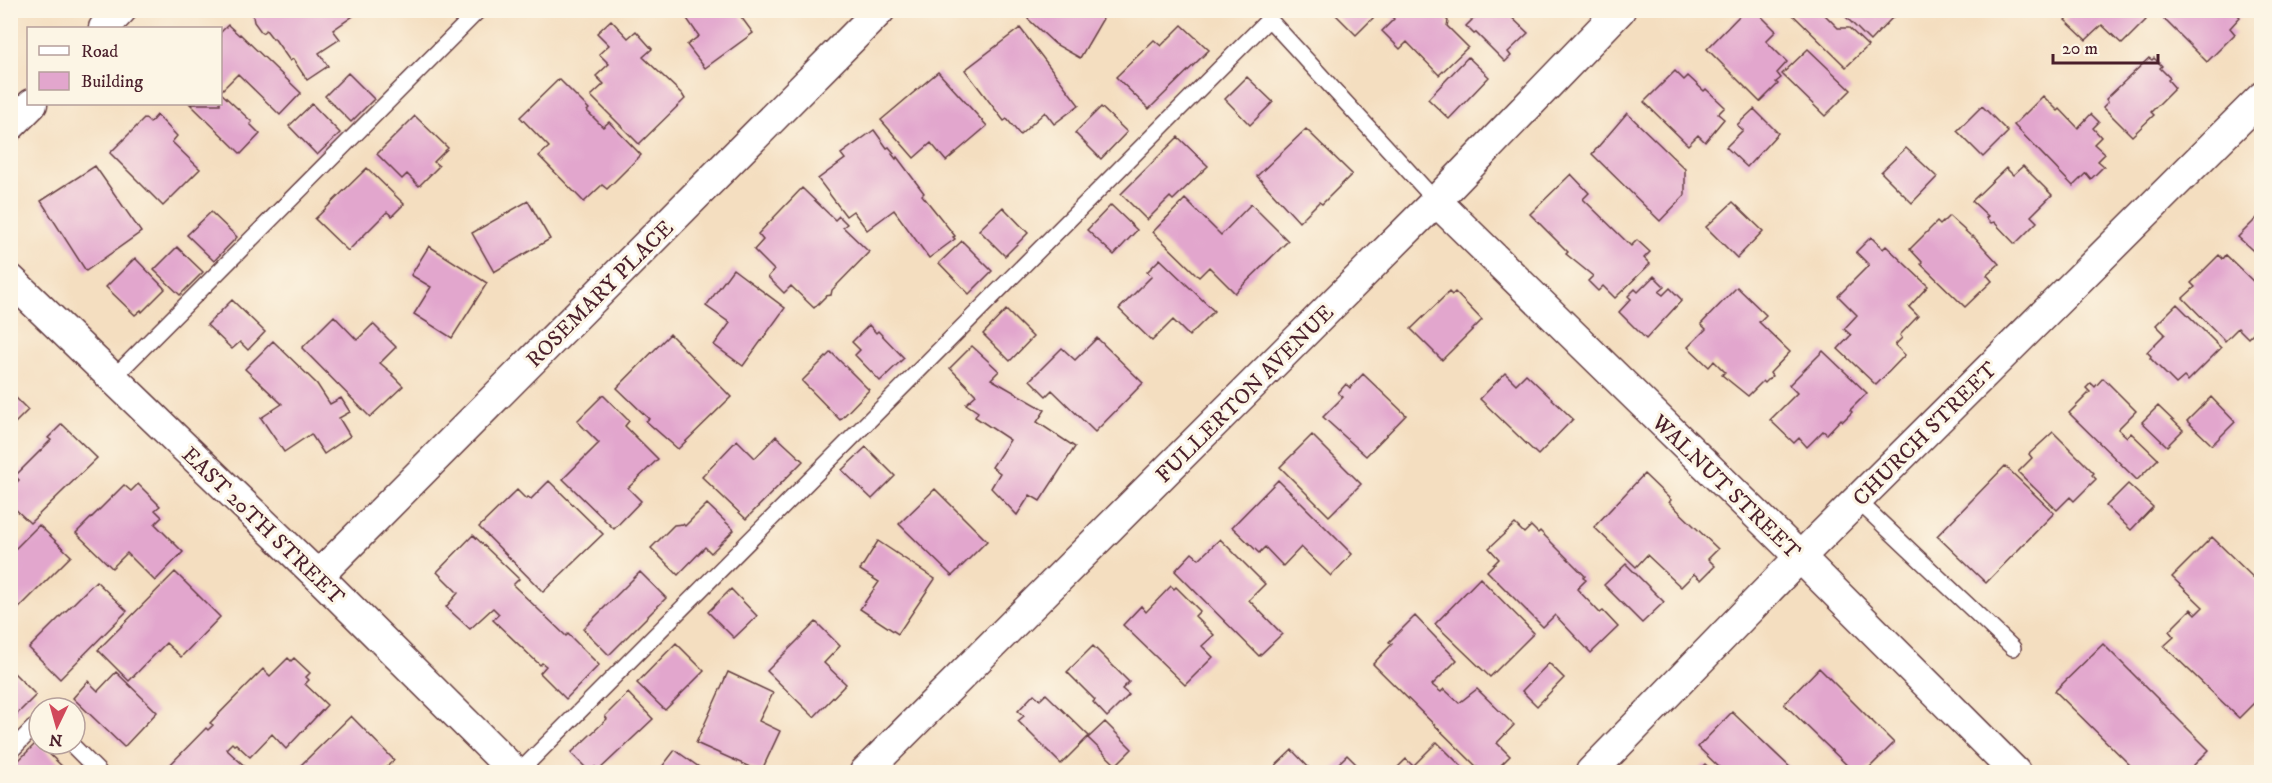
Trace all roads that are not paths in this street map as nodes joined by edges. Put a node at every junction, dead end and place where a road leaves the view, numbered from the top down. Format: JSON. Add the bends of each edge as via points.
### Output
{"nodes":[{"id":1,"x":121,"y":10,"type":"edge"},
{"id":2,"x":478,"y":10,"type":"edge"},
{"id":3,"x":880,"y":10,"type":"edge"},
{"id":4,"x":1620,"y":10,"type":"edge"},
{"id":5,"x":1266,"y":15,"type":"edge"},
{"id":6,"x":105,"y":27,"type":"edge"},
{"id":7,"x":2262,"y":97,"type":"edge"},
{"id":8,"x":31,"y":105,"type":"edge"},
{"id":9,"x":10,"y":126,"type":"edge"},
{"id":10,"x":1436,"y":201,"type":"junction"},
{"id":11,"x":10,"y":279,"type":"edge"},
{"id":12,"x":112,"y":379,"type":"junction"},
{"id":13,"x":1857,"y":500,"type":"junction"},
{"id":14,"x":1800,"y":557,"type":"junction"},
{"id":15,"x":318,"y":576,"type":"junction"},
{"id":16,"x":2013,"y":648,"type":"dead end"},
{"id":17,"x":27,"y":734,"type":"edge"},
{"id":18,"x":10,"y":752,"type":"edge"},
{"id":19,"x":83,"y":756,"type":"edge"},
{"id":20,"x":99,"y":772,"type":"edge"},
{"id":21,"x":517,"y":772,"type":"edge"},
{"id":22,"x":865,"y":772,"type":"edge"},
{"id":23,"x":1591,"y":772,"type":"edge"},
{"id":24,"x":2015,"y":772,"type":"edge"}],
"edges":[{"from":1,"to":6,"type":"street"},
{"from":2,"to":12,"type":"lane"},
{"from":3,"to":15,"type":"street","name":"ROSEMARY PLACE"},
{"from":4,"to":10,"type":"street","name":"FULLERTON AVENUE"},
{"from":5,"to":10,"type":"lane"},
{"from":5,"to":21,"type":"lane"},
{"from":7,"to":13,"type":"street","name":"CHURCH STREET"},
{"from":8,"to":9,"type":"street"},
{"from":10,"to":14,"type":"street","name":"WALNUT STREET"},
{"from":10,"to":22,"type":"street","name":"FULLERTON AVENUE"},
{"from":11,"to":12,"type":"street","name":"EAST 20TH STREET"},
{"from":12,"to":15,"type":"street","name":"EAST 20TH STREET"},
{"from":13,"to":14,"type":"street","name":"CHURCH STREET"},
{"from":13,"to":16,"type":"lane"},
{"from":14,"to":23,"type":"street","name":"CHURCH STREET"},
{"from":14,"to":24,"type":"street","name":"WALNUT STREET"},
{"from":15,"to":21,"type":"street","name":"EAST 20TH STREET"},
{"from":17,"to":18,"type":"lane"},
{"from":19,"to":20,"type":"lane"}]}
